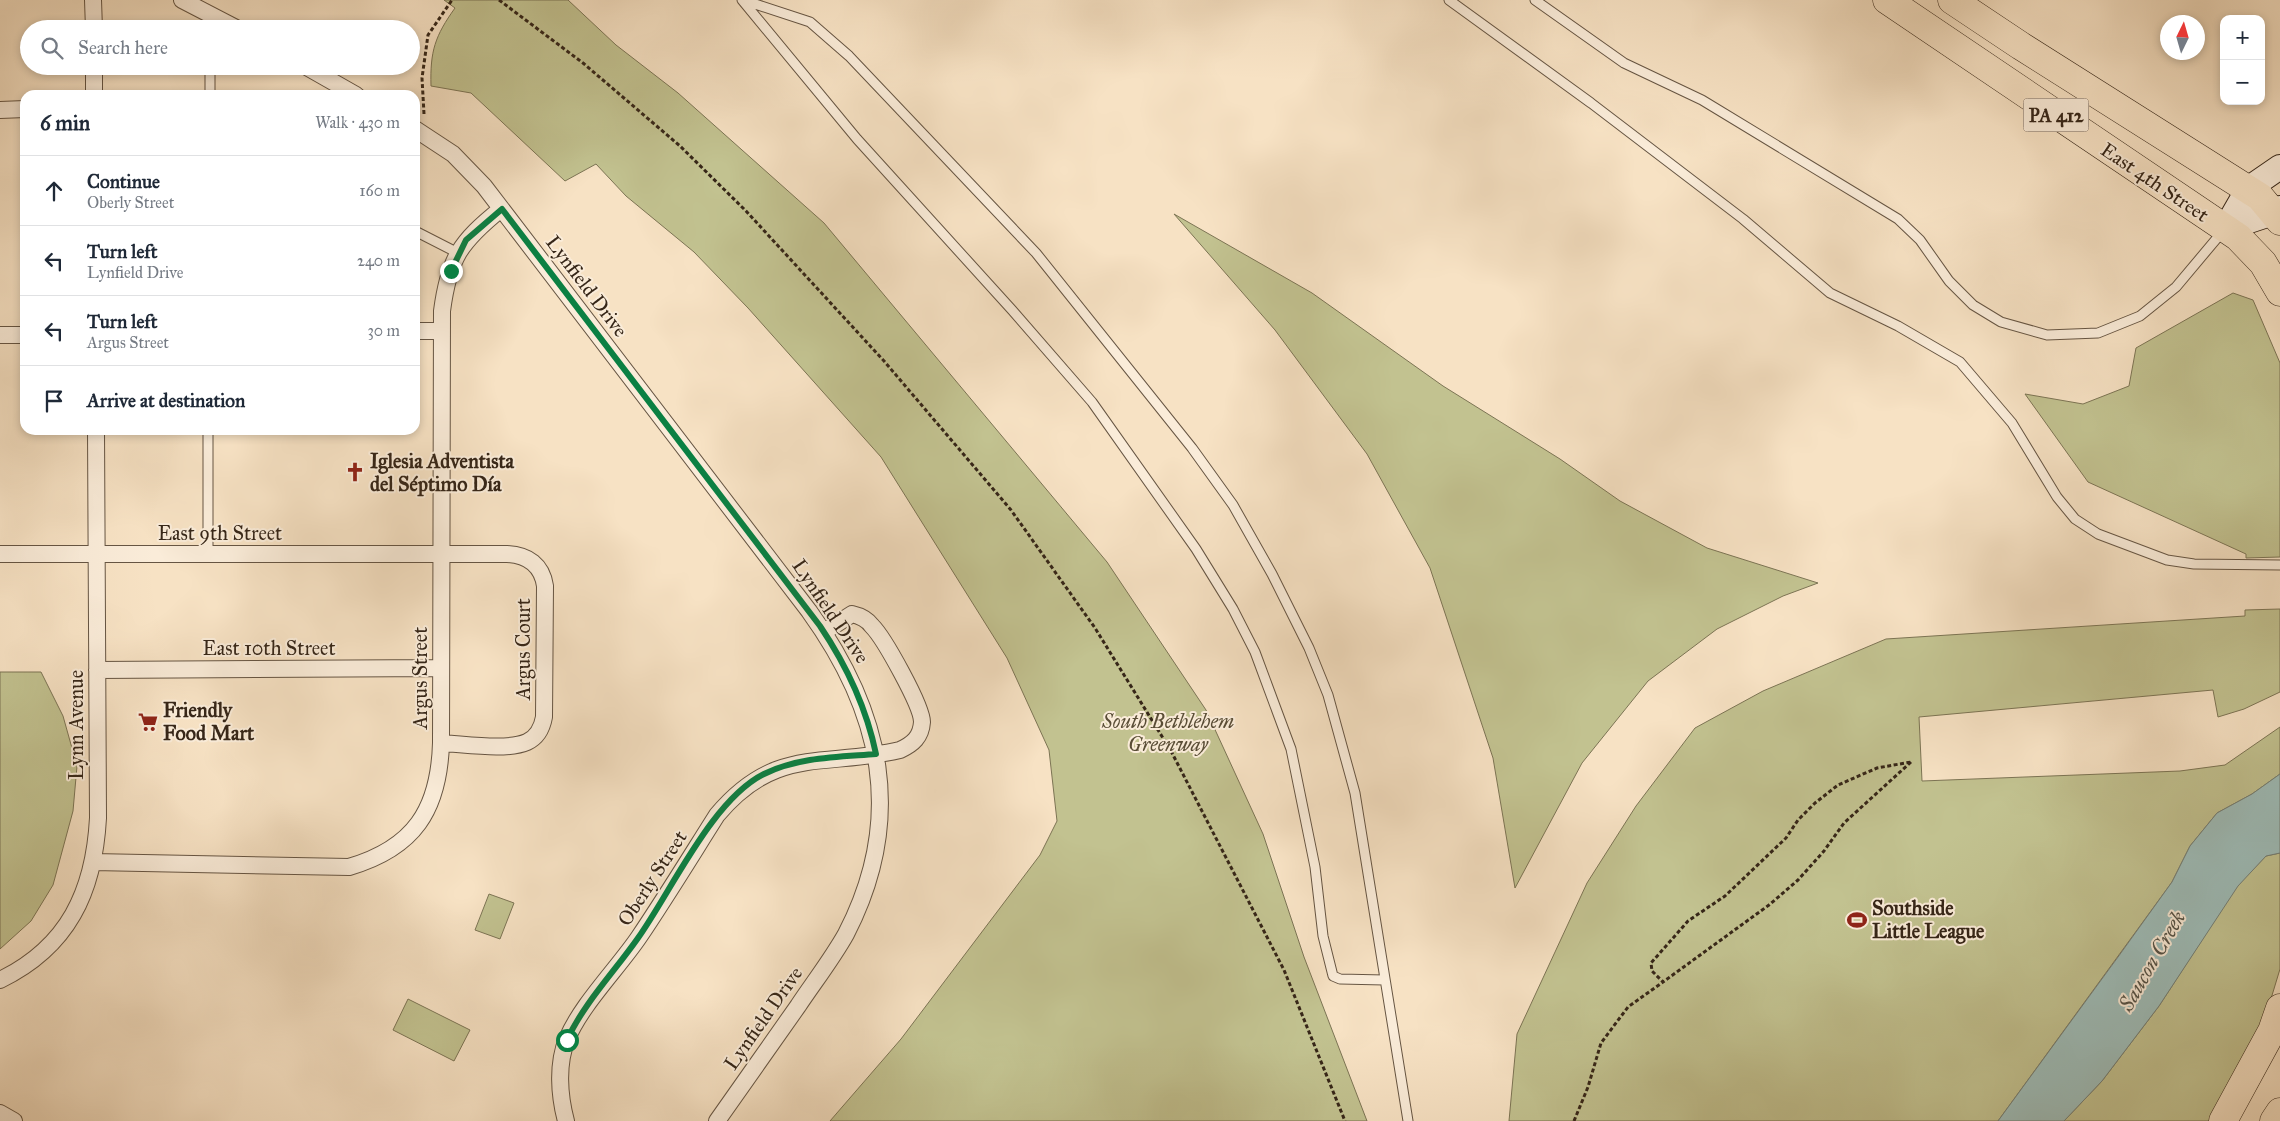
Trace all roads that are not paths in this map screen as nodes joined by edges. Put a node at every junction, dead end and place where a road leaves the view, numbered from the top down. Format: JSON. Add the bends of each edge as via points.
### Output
{"nodes":[{"id":1,"x":93,"y":0,"type":"edge"},
{"id":2,"x":182,"y":0,"type":"edge"},
{"id":3,"x":742,"y":0,"type":"edge"},
{"id":4,"x":1449,"y":0,"type":"edge"},
{"id":5,"x":1535,"y":0,"type":"edge"},
{"id":6,"x":1887,"y":0,"type":"edge"},
{"id":7,"x":1952,"y":0,"type":"edge"},
{"id":8,"x":94,"y":20,"type":"edge"},
{"id":9,"x":209,"y":20,"type":"edge"},
{"id":10,"x":94,"y":75,"type":"edge"},
{"id":11,"x":210,"y":75,"type":"edge"},
{"id":12,"x":321,"y":75,"type":"edge"},
{"id":13,"x":94,"y":90,"type":"edge"},
{"id":14,"x":210,"y":90,"type":"edge"},
{"id":15,"x":347,"y":90,"type":"edge"},
{"id":16,"x":20,"y":109,"type":"edge"},
{"id":17,"x":0,"y":110,"type":"edge"},
{"id":18,"x":420,"y":132,"type":"edge"},
{"id":19,"x":2280,"y":167,"type":"edge"},
{"id":20,"x":2248,"y":189,"type":"junction"},
{"id":21,"x":498,"y":204,"type":"junction"},
{"id":22,"x":2278,"y":214,"type":"edge"},
{"id":23,"x":2225,"y":229,"type":"junction"},
{"id":24,"x":420,"y":234,"type":"edge"},
{"id":25,"x":458,"y":254,"type":"junction"},
{"id":26,"x":2280,"y":292,"type":"edge"},
{"id":27,"x":420,"y":331,"type":"edge"},
{"id":28,"x":440,"y":331,"type":"junction"},
{"id":29,"x":0,"y":335,"type":"edge"},
{"id":30,"x":20,"y":335,"type":"edge"},
{"id":31,"x":96,"y":435,"type":"edge"},
{"id":32,"x":208,"y":435,"type":"edge"},
{"id":33,"x":0,"y":554,"type":"edge"},
{"id":34,"x":96,"y":554,"type":"junction"},
{"id":35,"x":208,"y":554,"type":"junction"},
{"id":36,"x":440,"y":554,"type":"junction"},
{"id":37,"x":2280,"y":565,"type":"edge"},
{"id":38,"x":824,"y":632,"type":"junction"},
{"id":39,"x":441,"y":668,"type":"junction"},
{"id":40,"x":97,"y":670,"type":"junction"},
{"id":41,"x":441,"y":743,"type":"junction"},
{"id":42,"x":876,"y":754,"type":"junction"},
{"id":43,"x":93,"y":862,"type":"junction"},
{"id":44,"x":0,"y":980,"type":"edge"},
{"id":45,"x":1384,"y":980,"type":"junction"},
{"id":46,"x":2280,"y":1008,"type":"edge"},
{"id":47,"x":2280,"y":1112,"type":"edge"},
{"id":48,"x":0,"y":1114,"type":"edge"},
{"id":49,"x":14,"y":1121,"type":"edge"},
{"id":50,"x":566,"y":1121,"type":"edge"},
{"id":51,"x":717,"y":1121,"type":"edge"},
{"id":52,"x":1408,"y":1121,"type":"edge"},
{"id":53,"x":2223,"y":1121,"type":"edge"},
{"id":54,"x":2274,"y":1121,"type":"edge"}],
"edges":[{"from":1,"to":8,"type":"street"},
{"from":2,"to":9,"type":"street"},
{"from":3,"to":45,"type":"lane","via":[[857,139],[1092,402],[1196,549],[1255,652],[1291,749],[1315,867],[1323,936],[1333,976]]},
{"from":3,"to":45,"type":"lane","via":[[810,22],[856,63],[1036,253],[1142,383],[1232,504],[1280,590],[1328,695],[1355,793]]},
{"from":4,"to":37,"type":"lane","via":[[1743,219],[1830,293],[1898,326],[1960,362],[2012,423],[2057,497],[2075,519],[2098,534],[2167,560],[2194,564]]},
{"from":5,"to":23,"type":"lane","via":[[1624,64],[1702,100],[1898,219],[1920,240],[1949,281],[1973,305],[2001,322],[2048,335],[2098,333],[2140,316],[2176,287]]},
{"from":6,"to":23,"type":"highway","name":"East 4th Street","number":"PA 412"},
{"from":7,"to":20,"type":"highway","name":"East 4th Street","number":"PA 412"},
{"from":10,"to":13,"type":"street"},
{"from":11,"to":14,"type":"lane"},
{"from":12,"to":15,"type":"street"},
{"from":16,"to":17,"type":"street"},
{"from":18,"to":21,"type":"street","name":"Lynfield Drive","via":[[462,162]]},
{"from":19,"to":20,"type":"street"},
{"from":20,"to":22,"type":"highway","number":"PA 412"},
{"from":20,"to":23,"type":"street"},
{"from":21,"to":25,"type":"street","name":"Argus Street"},
{"from":21,"to":38,"type":"street","name":"Lynfield Drive"},
{"from":22,"to":23,"type":"street"},
{"from":23,"to":26,"type":"highway","number":"PA 412","via":[[2249,247],[2273,277]]},
{"from":24,"to":25,"type":"lane"},
{"from":25,"to":28,"type":"street","name":"Argus Street","via":[[446,285]]},
{"from":27,"to":28,"type":"street"},
{"from":28,"to":36,"type":"street","name":"Argus Street"},
{"from":29,"to":30,"type":"street"},
{"from":31,"to":34,"type":"street","name":"Lynn Avenue"},
{"from":32,"to":35,"type":"lane"},
{"from":33,"to":34,"type":"street","name":"East 9th Street"},
{"from":34,"to":35,"type":"street","name":"East 9th Street"},
{"from":34,"to":40,"type":"street","name":"Lynn Avenue"},
{"from":35,"to":36,"type":"street","name":"East 9th Street"},
{"from":36,"to":39,"type":"street","name":"Argus Street"},
{"from":36,"to":41,"type":"street","name":"Argus Court","via":[[524,557],[537,565],[545,586],[544,717],[540,730],[532,739],[519,744]]},
{"from":38,"to":42,"type":"street","name":"Lynfield Drive","via":[[860,697]]},
{"from":38,"to":42,"type":"street","name":"Oberly Street","via":[[852,614],[866,619],[876,630],[918,703],[922,720],[920,734],[915,741],[900,750]]},
{"from":39,"to":40,"type":"street","name":"East 10th Street"},
{"from":39,"to":41,"type":"street","name":"Argus Street"},
{"from":40,"to":43,"type":"street","name":"Lynn Avenue","via":[[98,818]]},
{"from":41,"to":43,"type":"street","name":"Argus Street","via":[[438,782],[418,824],[394,848],[362,863],[325,868]]},
{"from":42,"to":50,"type":"street","name":"Oberly Street","via":[[824,759],[777,769],[751,782],[717,815],[639,937],[572,1030],[560,1074]]},
{"from":42,"to":51,"type":"street","name":"Lynfield Drive","via":[[880,792],[878,830],[872,865],[853,918],[832,956]]},
{"from":43,"to":44,"type":"street","name":"Lynn Avenue","via":[[79,902],[62,932],[43,954]]},
{"from":45,"to":52,"type":"lane"},
{"from":46,"to":53,"type":"highway","via":[[2272,1031]]},
{"from":47,"to":54,"type":"highway"},
{"from":48,"to":49,"type":"street"}]}
